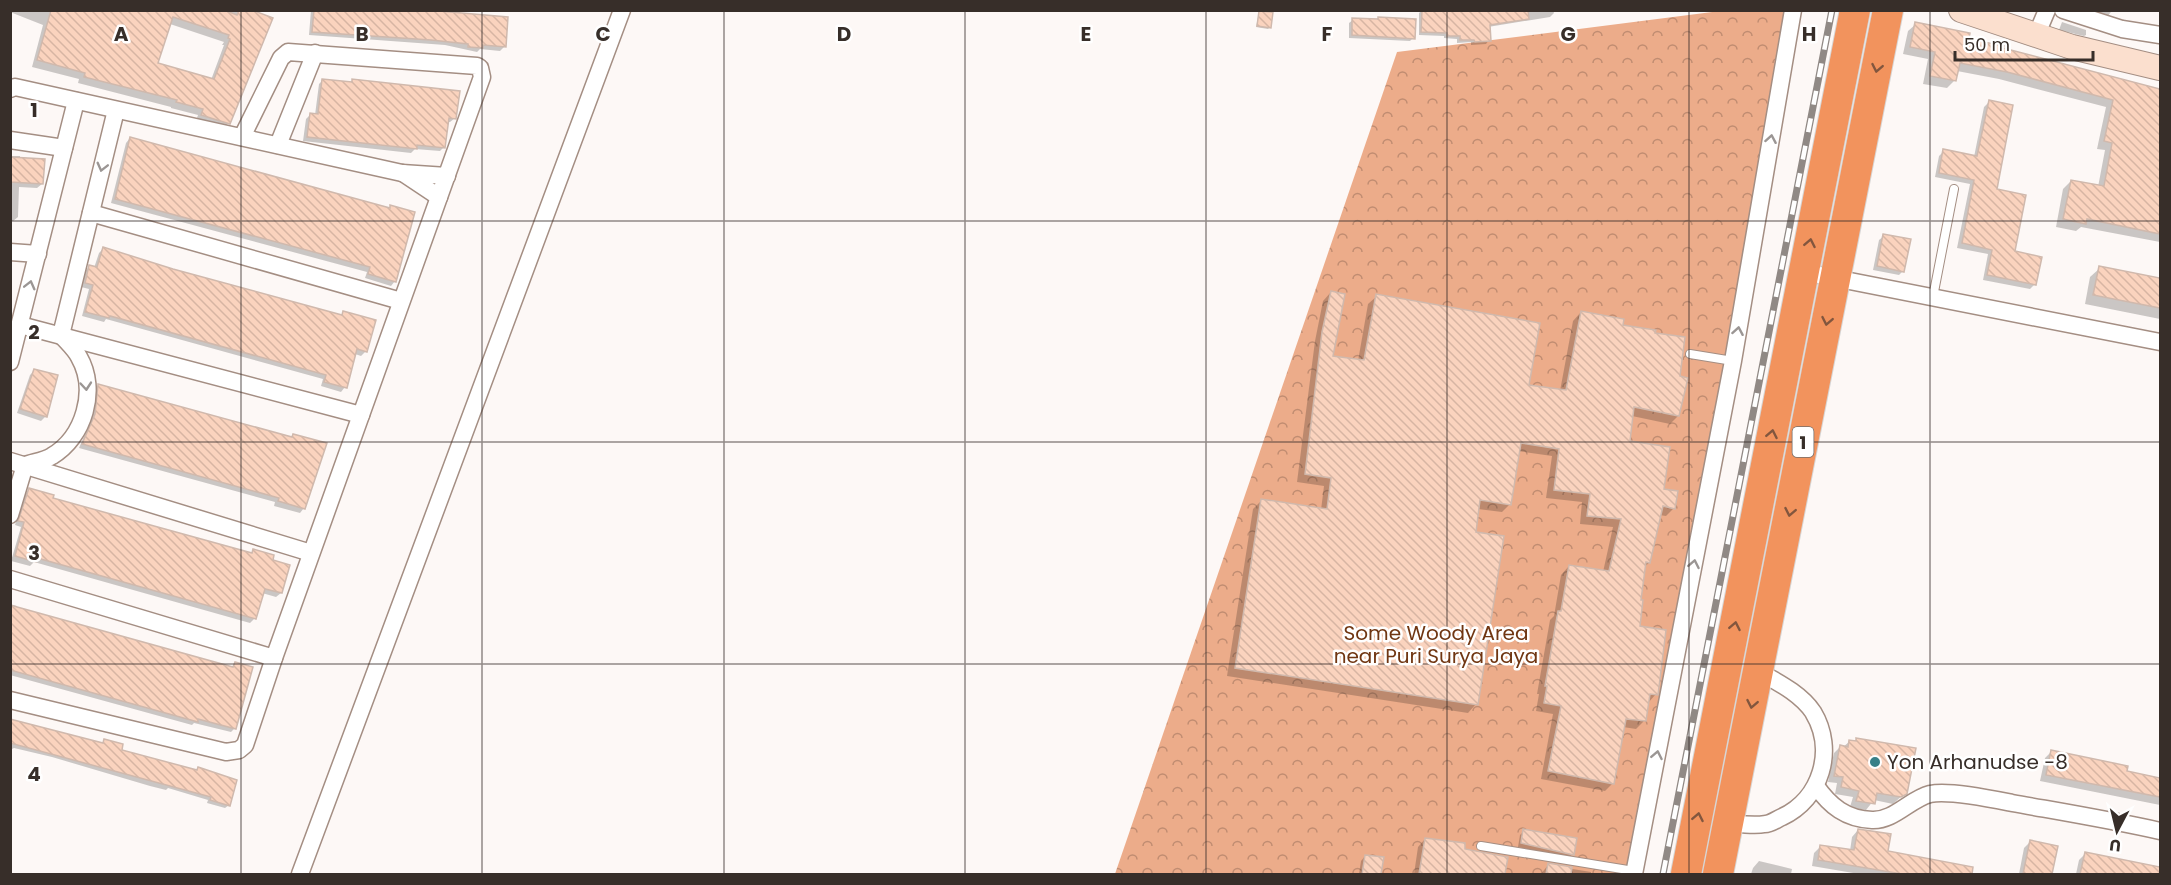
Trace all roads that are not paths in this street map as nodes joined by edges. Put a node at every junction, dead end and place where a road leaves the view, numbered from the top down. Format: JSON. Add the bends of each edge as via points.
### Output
{"nodes":[{"id":1,"x":622,"y":10,"type":"edge"},
{"id":2,"x":1793,"y":10,"type":"edge"},
{"id":3,"x":1855,"y":10,"type":"edge"},
{"id":4,"x":1888,"y":10,"type":"edge"},
{"id":5,"x":1961,"y":10,"type":"edge"},
{"id":6,"x":2047,"y":10,"type":"edge"},
{"id":7,"x":2062,"y":10,"type":"edge"},
{"id":8,"x":2037,"y":33,"type":"junction"},
{"id":9,"x":2160,"y":35,"type":"edge"},
{"id":10,"x":315,"y":53,"type":"junction"},
{"id":11,"x":2160,"y":68,"type":"edge"},
{"id":12,"x":10,"y":89,"type":"edge"},
{"id":13,"x":76,"y":101,"type":"junction"},
{"id":14,"x":116,"y":110,"type":"junction"},
{"id":15,"x":242,"y":137,"type":"junction"},
{"id":16,"x":10,"y":140,"type":"edge"},
{"id":17,"x":278,"y":145,"type":"junction"},
{"id":18,"x":64,"y":148,"type":"junction"},
{"id":19,"x":402,"y":173,"type":"junction"},
{"id":20,"x":447,"y":176,"type":"junction"},
{"id":21,"x":1954,"y":189,"type":"dead end"},
{"id":22,"x":439,"y":197,"type":"junction"},
{"id":23,"x":91,"y":213,"type":"junction"},
{"id":24,"x":10,"y":252,"type":"edge"},
{"id":25,"x":38,"y":254,"type":"junction"},
{"id":26,"x":1804,"y":272,"type":"junction"},
{"id":27,"x":1836,"y":278,"type":"junction"},
{"id":28,"x":1933,"y":297,"type":"junction"},
{"id":29,"x":401,"y":301,"type":"junction"},
{"id":30,"x":20,"y":325,"type":"junction"},
{"id":31,"x":61,"y":335,"type":"junction"},
{"id":32,"x":2160,"y":342,"type":"edge"},
{"id":33,"x":1690,"y":354,"type":"dead end"},
{"id":34,"x":1733,"y":361,"type":"junction"},
{"id":35,"x":10,"y":362,"type":"edge"},
{"id":36,"x":361,"y":415,"type":"junction"},
{"id":37,"x":18,"y":463,"type":"edge"},
{"id":38,"x":10,"y":515,"type":"edge"},
{"id":39,"x":311,"y":553,"type":"junction"},
{"id":40,"x":10,"y":579,"type":"edge"},
{"id":41,"x":274,"y":658,"type":"junction"},
{"id":42,"x":1758,"y":671,"type":"junction"},
{"id":43,"x":10,"y":700,"type":"edge"},
{"id":44,"x":1816,"y":786,"type":"junction"},
{"id":45,"x":1729,"y":823,"type":"junction"},
{"id":46,"x":2160,"y":831,"type":"edge"},
{"id":47,"x":1481,"y":846,"type":"dead end"},
{"id":48,"x":1634,"y":873,"type":"edge"},
{"id":49,"x":300,"y":874,"type":"edge"},
{"id":50,"x":1686,"y":874,"type":"edge"},
{"id":51,"x":1719,"y":874,"type":"edge"}],
"edges":[{"from":1,"to":49,"type":"street"},
{"from":34,"to":2,"type":"street","one_way":true},
{"from":26,"to":3,"type":"highway","number":"1","one_way":true},
{"from":4,"to":27,"type":"highway","number":"1","one_way":true},
{"from":5,"to":8,"type":"street"},
{"from":6,"to":8,"type":"street"},
{"from":7,"to":9,"type":"street","via":[[2122,29]]},
{"from":8,"to":11,"type":"street","via":[[2072,47]]},
{"from":10,"to":15,"type":"street","via":[[283,55]]},
{"from":10,"to":17,"type":"street"},
{"from":10,"to":20,"type":"street","via":[[480,68],[482,77]]},
{"from":12,"to":13,"type":"street"},
{"from":13,"to":14,"type":"street"},
{"from":13,"to":18,"type":"street"},
{"from":14,"to":15,"type":"street"},
{"from":14,"to":23,"type":"street","one_way":true},
{"from":15,"to":17,"type":"street"},
{"from":16,"to":18,"type":"street"},
{"from":17,"to":19,"type":"street"},
{"from":18,"to":25,"type":"street"},
{"from":19,"to":20,"type":"street"},
{"from":19,"to":22,"type":"street"},
{"from":20,"to":22,"type":"street"},
{"from":21,"to":28,"type":"lane"},
{"from":22,"to":29,"type":"street"},
{"from":23,"to":29,"type":"street"},
{"from":23,"to":31,"type":"street"},
{"from":24,"to":25,"type":"street"},
{"from":30,"to":25,"type":"street","one_way":true},
{"from":26,"to":27,"type":"street"},
{"from":50,"to":26,"type":"highway","number":"1","one_way":true},
{"from":27,"to":28,"type":"street"},
{"from":27,"to":42,"type":"highway","number":"1","one_way":true},
{"from":28,"to":32,"type":"street"},
{"from":29,"to":36,"type":"street"},
{"from":30,"to":31,"type":"street"},
{"from":30,"to":35,"type":"street"},
{"from":31,"to":36,"type":"street"},
{"from":31,"to":37,"type":"street","one_way":true,"via":[[79,357],[88,384],[86,412],[73,437],[52,456]]},
{"from":33,"to":34,"type":"lane"},
{"from":48,"to":34,"type":"street","one_way":true},
{"from":36,"to":39,"type":"street"},
{"from":37,"to":38,"type":"street"},
{"from":37,"to":39,"type":"street"},
{"from":39,"to":41,"type":"street"},
{"from":40,"to":41,"type":"street"},
{"from":41,"to":43,"type":"street","via":[[245,745],[234,751]]},
{"from":42,"to":44,"type":"street","via":[[1800,698],[1821,729],[1823,768]]},
{"from":42,"to":45,"type":"highway","number":"1","one_way":true},
{"from":44,"to":45,"type":"street","via":[[1795,811],[1766,824]]},
{"from":44,"to":46,"type":"street","via":[[1829,804],[1851,817],[1874,821],[1896,814],[1930,794],[1968,795]]},
{"from":45,"to":51,"type":"highway","number":"1"},
{"from":47,"to":48,"type":"lane"}]}
